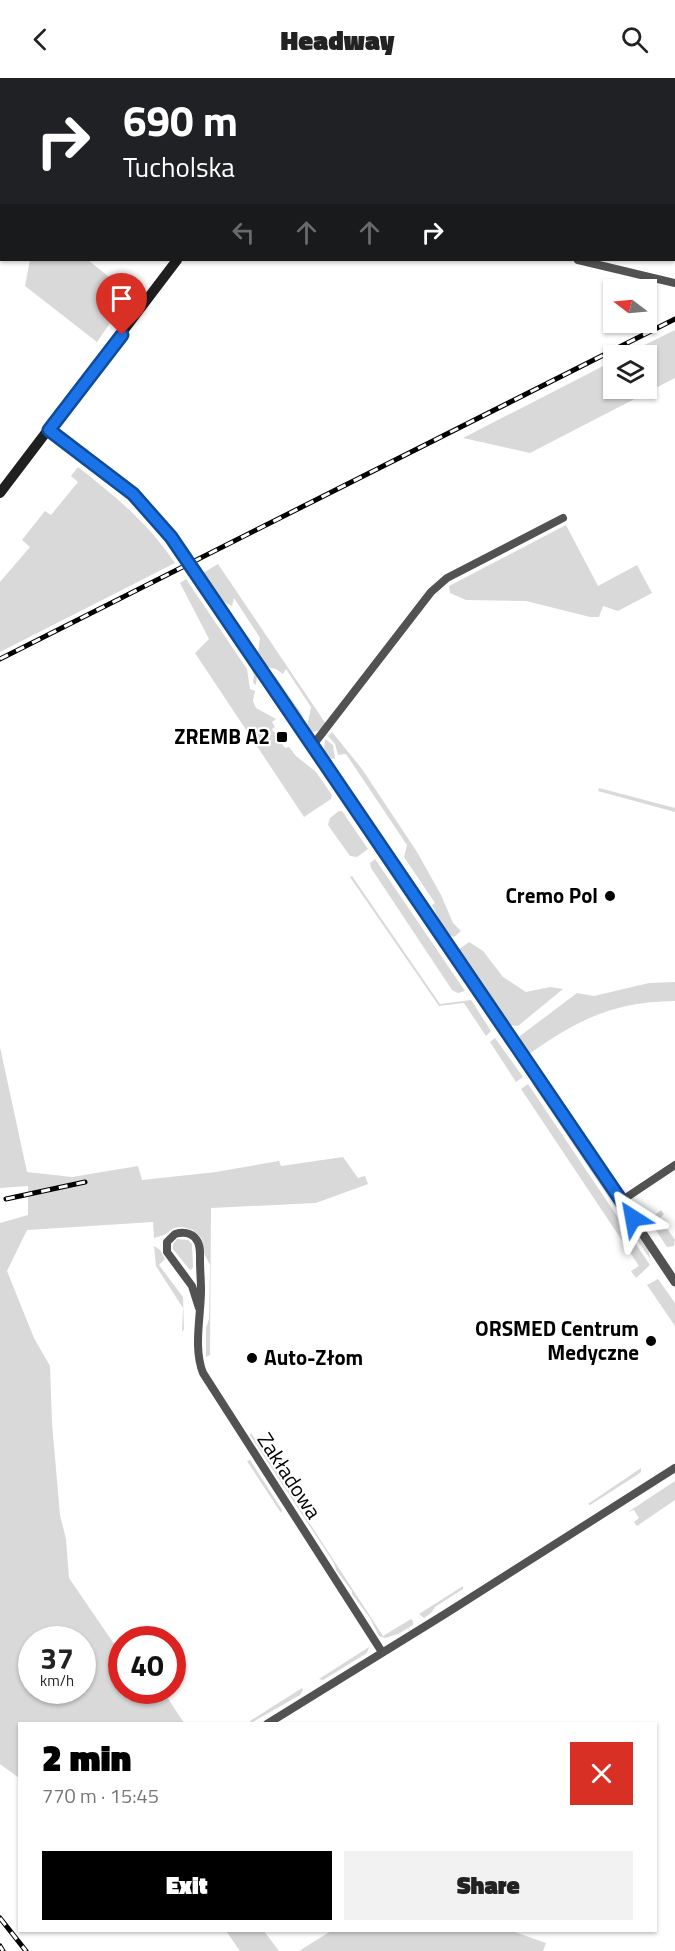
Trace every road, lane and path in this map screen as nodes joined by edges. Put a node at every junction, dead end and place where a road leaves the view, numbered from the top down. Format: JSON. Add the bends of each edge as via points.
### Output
{"nodes":[{"id":1,"x":176,"y":261,"type":"edge"},
{"id":2,"x":582,"y":261,"type":"edge"},
{"id":3,"x":675,"y":284,"type":"edge"},
{"id":4,"x":49,"y":430,"type":"junction"},
{"id":5,"x":0,"y":493,"type":"edge"},
{"id":6,"x":563,"y":518,"type":"dead end"},
{"id":7,"x":313,"y":745,"type":"junction"},
{"id":8,"x":675,"y":1165,"type":"edge"},
{"id":9,"x":621,"y":1201,"type":"junction"},
{"id":10,"x":675,"y":1282,"type":"edge"},
{"id":11,"x":199,"y":1308,"type":"junction"},
{"id":12,"x":675,"y":1468,"type":"edge"},
{"id":13,"x":382,"y":1652,"type":"junction"},
{"id":14,"x":270,"y":1722,"type":"edge"}],
"edges":[{"from":1,"to":4,"type":"main road"},
{"from":2,"to":3,"type":"street"},
{"from":4,"to":5,"type":"main road"},
{"from":4,"to":7,"type":"street","via":[[124,487],[154,516]]},
{"from":6,"to":7,"type":"street","via":[[447,578],[431,592]]},
{"from":7,"to":9,"type":"street"},
{"from":8,"to":9,"type":"street"},
{"from":9,"to":10,"type":"street"},
{"from":11,"to":11,"type":"street","name":"Zakładowa","via":[[198,1243],[188,1233],[174,1234],[167,1242],[167,1252],[192,1286]]},
{"from":11,"to":13,"type":"street","name":"Zakładowa","via":[[199,1361],[204,1376]]},
{"from":12,"to":13,"type":"street"},
{"from":13,"to":14,"type":"street"}]}
